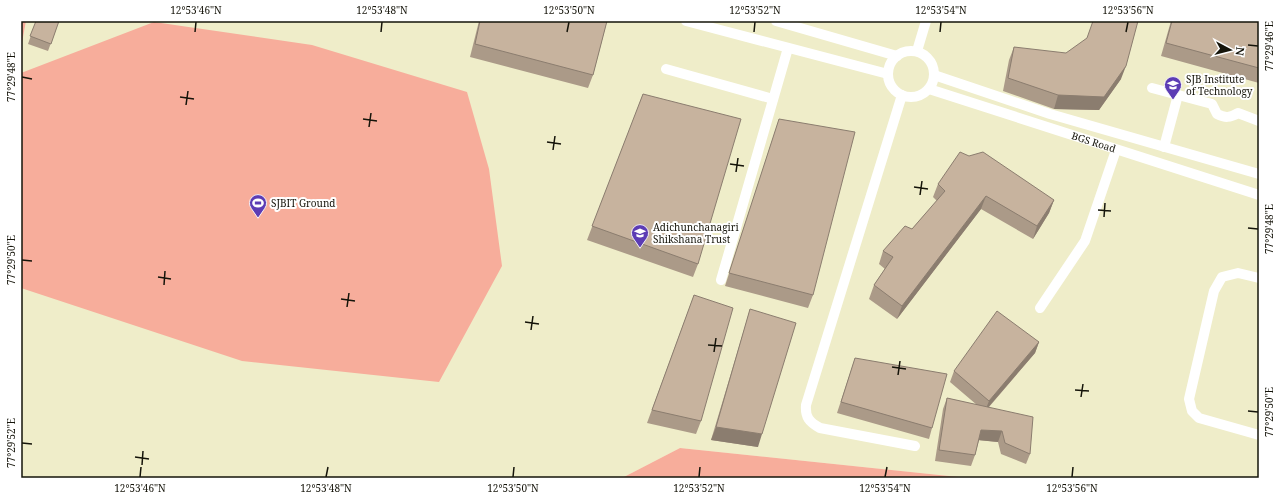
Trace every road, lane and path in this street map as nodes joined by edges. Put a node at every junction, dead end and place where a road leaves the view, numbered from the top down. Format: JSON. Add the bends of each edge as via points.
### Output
{"nodes":[{"id":1,"x":686,"y":21,"type":"edge"},
{"id":2,"x":776,"y":21,"type":"edge"},
{"id":3,"x":926,"y":21,"type":"edge"},
{"id":4,"x":788,"y":48,"type":"junction"},
{"id":5,"x":917,"y":51,"type":"junction"},
{"id":6,"x":897,"y":56,"type":"junction"},
{"id":7,"x":666,"y":69,"type":"dead end"},
{"id":8,"x":888,"y":74,"type":"junction"},
{"id":9,"x":934,"y":75,"type":"junction"},
{"id":10,"x":1152,"y":88,"type":"dead end"},
{"id":11,"x":929,"y":89,"type":"junction"},
{"id":12,"x":902,"y":95,"type":"junction"},
{"id":13,"x":1178,"y":95,"type":"junction"},
{"id":14,"x":773,"y":99,"type":"junction"},
{"id":15,"x":1259,"y":121,"type":"edge"},
{"id":16,"x":1164,"y":147,"type":"junction"},
{"id":17,"x":1116,"y":150,"type":"junction"},
{"id":18,"x":1181,"y":152,"type":"junction"},
{"id":19,"x":1176,"y":169,"type":"junction"},
{"id":20,"x":1259,"y":174,"type":"edge"},
{"id":21,"x":1259,"y":195,"type":"edge"},
{"id":22,"x":1259,"y":278,"type":"edge"},
{"id":23,"x":721,"y":280,"type":"dead end"},
{"id":24,"x":1040,"y":308,"type":"dead end"},
{"id":25,"x":1259,"y":435,"type":"edge"},
{"id":26,"x":915,"y":446,"type":"dead end"}],
"edges":[{"from":1,"to":4,"type":"lane"},
{"from":2,"to":6,"type":"lane"},
{"from":3,"to":5,"type":"lane"},
{"from":4,"to":8,"type":"lane"},
{"from":4,"to":14,"type":"lane"},
{"from":5,"to":6,"type":"lane","via":[[903,52]]},
{"from":5,"to":9,"type":"lane","via":[[930,60]]},
{"from":6,"to":8,"type":"lane","via":[[892,61]]},
{"from":7,"to":14,"type":"lane"},
{"from":8,"to":12,"type":"lane","via":[[892,87]]},
{"from":9,"to":11,"type":"lane"},
{"from":9,"to":16,"type":"lane","name":"BGS Road","via":[[1050,114]]},
{"from":10,"to":13,"type":"lane"},
{"from":11,"to":12,"type":"lane","via":[[916,96]]},
{"from":11,"to":17,"type":"lane","name":"BGS Road"},
{"from":12,"to":26,"type":"lane","via":[[805,413],[810,423],[820,428]]},
{"from":13,"to":15,"type":"lane","via":[[1212,104],[1217,114],[1222,117],[1231,117],[1238,113]]},
{"from":13,"to":16,"type":"lane"},
{"from":14,"to":23,"type":"lane"},
{"from":16,"to":18,"type":"lane","name":"BGS Road"},
{"from":17,"to":19,"type":"lane","name":"BGS Road"},
{"from":17,"to":24,"type":"lane","via":[[1085,241]]},
{"from":18,"to":19,"type":"lane"},
{"from":18,"to":20,"type":"lane","name":"BGS Road"},
{"from":19,"to":21,"type":"lane","name":"BGS Road"},
{"from":22,"to":25,"type":"lane","via":[[1238,273],[1222,277],[1214,291],[1189,399],[1192,411],[1199,418]]}]}
